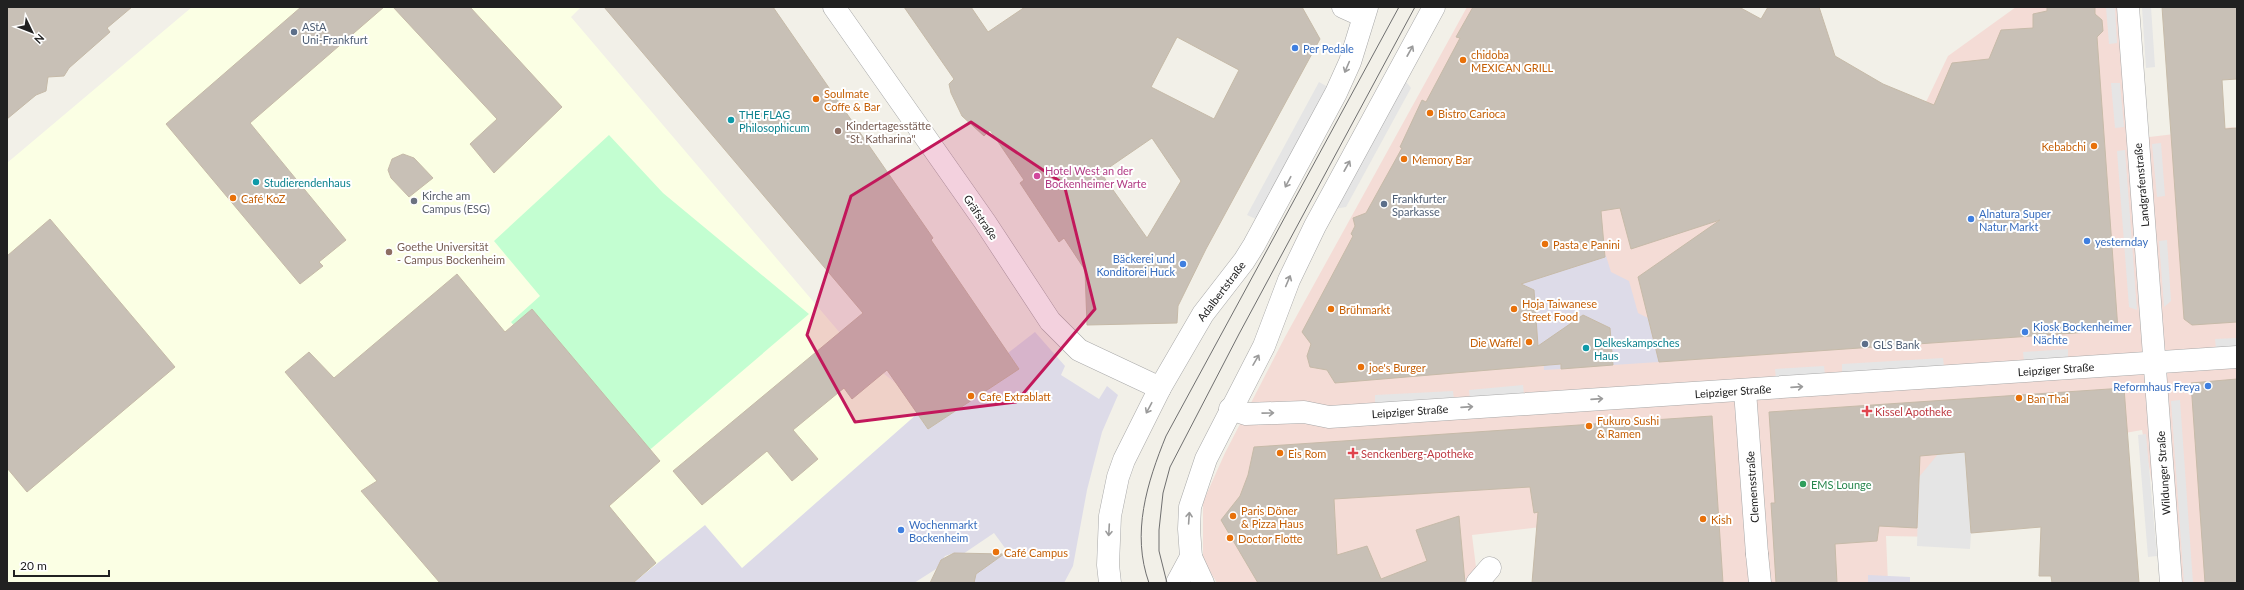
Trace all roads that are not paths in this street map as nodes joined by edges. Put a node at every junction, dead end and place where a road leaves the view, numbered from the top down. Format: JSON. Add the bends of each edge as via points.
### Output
{"nodes":[{"id":1,"x":834,"y":7,"type":"edge"},
{"id":2,"x":1342,"y":7,"type":"edge"},
{"id":3,"x":1434,"y":7,"type":"edge"},
{"id":4,"x":2128,"y":7,"type":"edge"},
{"id":5,"x":1365,"y":11,"type":"edge"},
{"id":6,"x":2237,"y":357,"type":"edge"},
{"id":7,"x":2155,"y":362,"type":"junction"},
{"id":8,"x":1160,"y":388,"type":"junction"},
{"id":9,"x":1745,"y":390,"type":"junction"},
{"id":10,"x":1230,"y":410,"type":"junction"},
{"id":11,"x":1191,"y":557,"type":"junction"},
{"id":12,"x":1110,"y":583,"type":"edge"},
{"id":13,"x":1177,"y":583,"type":"edge"},
{"id":14,"x":1203,"y":583,"type":"edge"},
{"id":15,"x":1760,"y":583,"type":"edge"},
{"id":16,"x":2171,"y":583,"type":"edge"}],
"edges":[{"from":1,"to":8,"type":"street","name":"Gräfstraße","via":[[985,222],[1050,321],[1079,350]]},
{"from":2,"to":5,"type":"street"},
{"from":10,"to":3,"type":"street","one_way":true,"via":[[1264,346],[1288,280],[1315,226]]},
{"from":4,"to":7,"type":"street","name":"Landgrafenstraße"},
{"from":5,"to":8,"type":"street","name":"Adalbertstraße","one_way":true,"via":[[1350,62],[1336,93],[1254,245],[1203,314]]},
{"from":6,"to":7,"type":"street","name":"Leipziger Straße"},
{"from":9,"to":7,"type":"street","name":"Leipziger Straße","one_way":true},
{"from":7,"to":16,"type":"street","name":"Wildunger Straße"},
{"from":8,"to":12,"type":"street","name":"Adalbertstraße","one_way":true,"via":[[1133,438],[1118,477],[1108,531]]},
{"from":10,"to":9,"type":"street","name":"Leipziger Straße","one_way":true,"via":[[1246,414],[1304,412],[1329,417]]},
{"from":9,"to":15,"type":"street","name":"Clemensstraße"},
{"from":11,"to":10,"type":"street","one_way":true,"via":[[1190,507],[1206,459]]},
{"from":11,"to":13,"type":"street"},
{"from":11,"to":14,"type":"street"}]}
